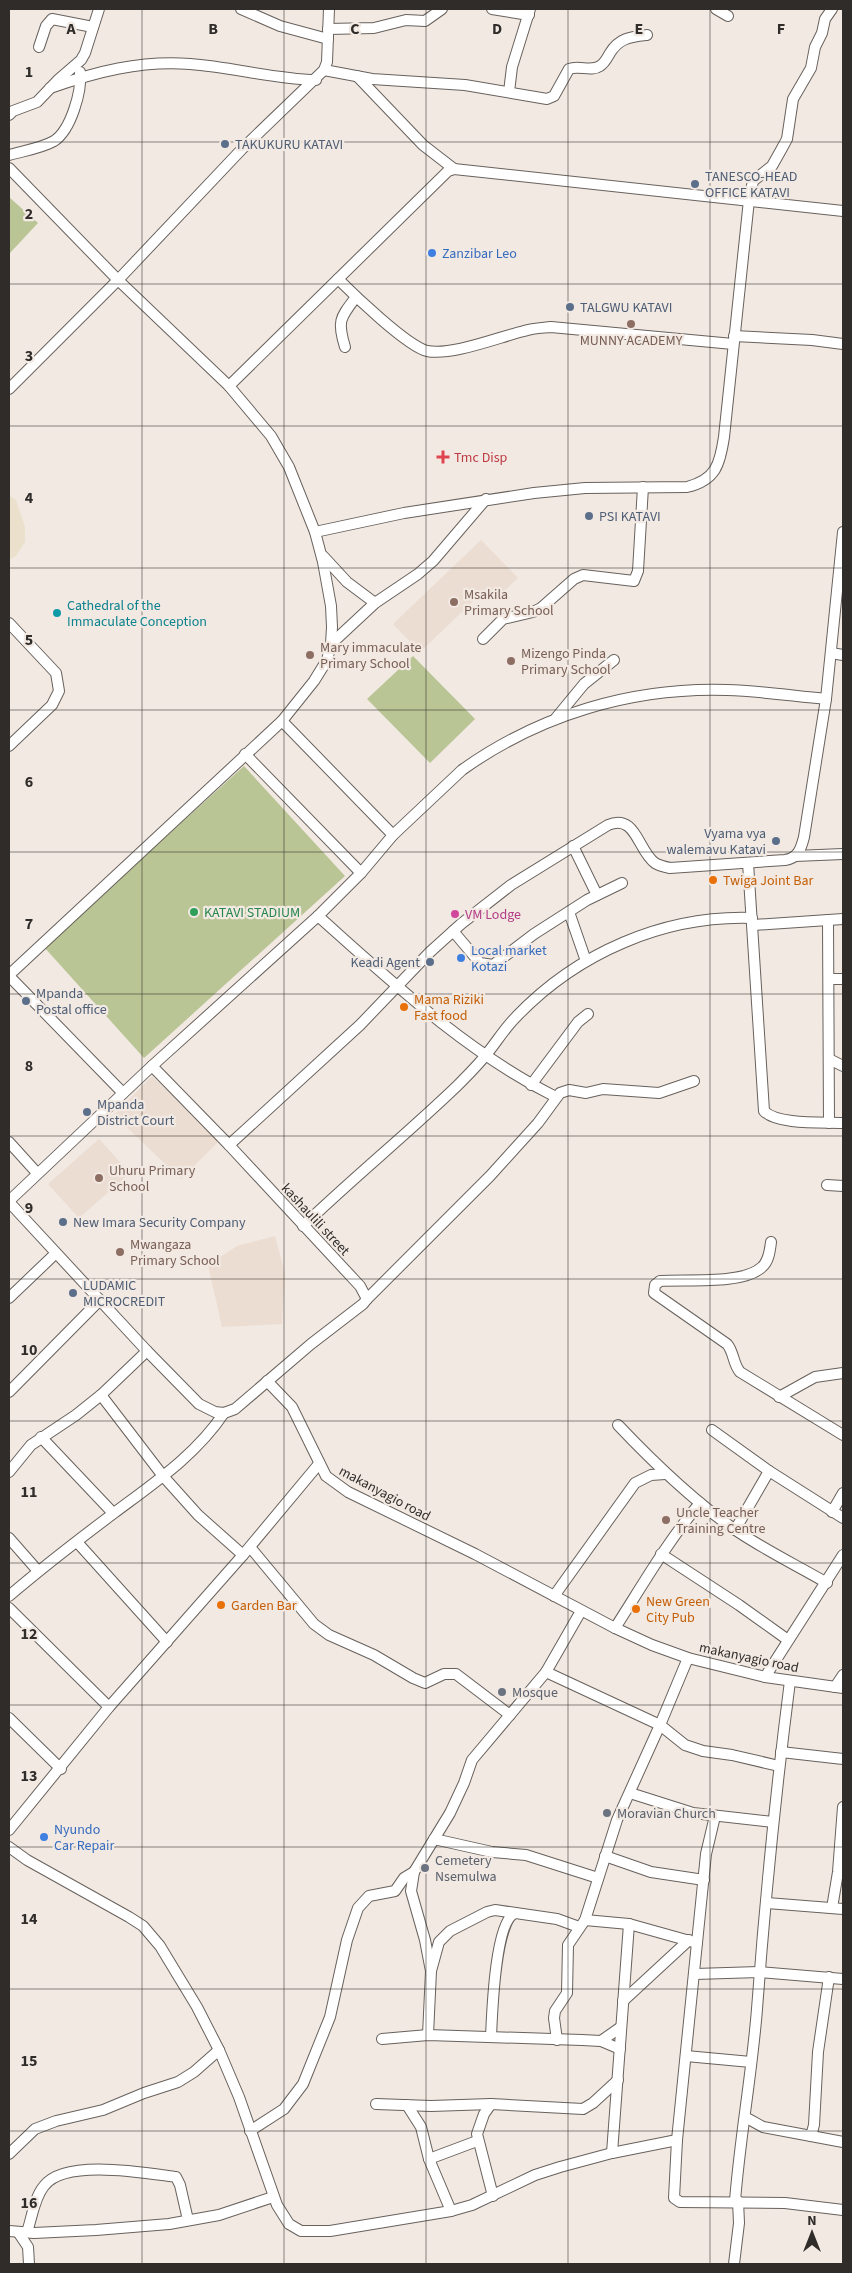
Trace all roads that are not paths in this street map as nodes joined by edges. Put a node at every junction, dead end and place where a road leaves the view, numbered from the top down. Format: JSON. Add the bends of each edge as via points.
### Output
{"nodes":[{"id":1,"x":98,"y":9,"type":"edge"},
{"id":2,"x":241,"y":9,"type":"edge"},
{"id":3,"x":329,"y":9,"type":"edge"},
{"id":4,"x":442,"y":9,"type":"edge"},
{"id":5,"x":492,"y":9,"type":"edge"},
{"id":6,"x":716,"y":9,"type":"edge"},
{"id":7,"x":832,"y":9,"type":"edge"},
{"id":8,"x":530,"y":12,"type":"edge"},
{"id":9,"x":728,"y":16,"type":"dead end"},
{"id":10,"x":93,"y":28,"type":"junction"},
{"id":11,"x":328,"y":34,"type":"junction"},
{"id":12,"x":647,"y":35,"type":"dead end"},
{"id":13,"x":39,"y":47,"type":"dead end"},
{"id":14,"x":80,"y":61,"type":"junction"},
{"id":15,"x":324,"y":70,"type":"junction"},
{"id":16,"x":356,"y":75,"type":"junction"},
{"id":17,"x":81,"y":77,"type":"junction"},
{"id":18,"x":316,"y":80,"type":"junction"},
{"id":19,"x":50,"y":88,"type":"junction"},
{"id":20,"x":509,"y":92,"type":"junction"},
{"id":21,"x":9,"y":115,"type":"edge"},
{"id":22,"x":9,"y":155,"type":"edge"},
{"id":23,"x":9,"y":168,"type":"edge"},
{"id":24,"x":454,"y":169,"type":"junction"},
{"id":25,"x":749,"y":200,"type":"junction"},
{"id":26,"x":843,"y":211,"type":"edge"},
{"id":27,"x":338,"y":279,"type":"junction"},
{"id":28,"x":118,"y":280,"type":"junction"},
{"id":29,"x":356,"y":297,"type":"junction"},
{"id":30,"x":734,"y":340,"type":"junction"},
{"id":31,"x":843,"y":344,"type":"edge"},
{"id":32,"x":345,"y":347,"type":"dead end"},
{"id":33,"x":229,"y":386,"type":"junction"},
{"id":34,"x":9,"y":389,"type":"edge"},
{"id":35,"x":643,"y":487,"type":"junction"},
{"id":36,"x":486,"y":499,"type":"junction"},
{"id":37,"x":315,"y":532,"type":"junction"},
{"id":38,"x":843,"y":532,"type":"edge"},
{"id":39,"x":321,"y":553,"type":"junction"},
{"id":40,"x":375,"y":603,"type":"junction"},
{"id":41,"x":9,"y":623,"type":"edge"},
{"id":42,"x":483,"y":639,"type":"dead end"},
{"id":43,"x":331,"y":644,"type":"junction"},
{"id":44,"x":831,"y":653,"type":"junction"},
{"id":45,"x":843,"y":655,"type":"edge"},
{"id":46,"x":614,"y":660,"type":"dead end"},
{"id":47,"x":826,"y":700,"type":"junction"},
{"id":48,"x":556,"y":718,"type":"junction"},
{"id":49,"x":282,"y":721,"type":"junction"},
{"id":50,"x":9,"y":746,"type":"edge"},
{"id":51,"x":245,"y":754,"type":"junction"},
{"id":52,"x":393,"y":835,"type":"junction"},
{"id":53,"x":804,"y":838,"type":"junction"},
{"id":54,"x":573,"y":846,"type":"junction"},
{"id":55,"x":843,"y":854,"type":"edge"},
{"id":56,"x":796,"y":856,"type":"junction"},
{"id":57,"x":822,"y":856,"type":"junction"},
{"id":58,"x":748,"y":863,"type":"junction"},
{"id":59,"x":361,"y":873,"type":"junction"},
{"id":60,"x":622,"y":883,"type":"dead end"},
{"id":61,"x":597,"y":895,"type":"junction"},
{"id":62,"x":569,"y":912,"type":"junction"},
{"id":63,"x":318,"y":916,"type":"junction"},
{"id":64,"x":843,"y":919,"type":"edge"},
{"id":65,"x":828,"y":920,"type":"junction"},
{"id":66,"x":753,"y":921,"type":"junction"},
{"id":67,"x":453,"y":931,"type":"junction"},
{"id":68,"x":586,"y":961,"type":"junction"},
{"id":69,"x":9,"y":976,"type":"edge"},
{"id":70,"x":829,"y":979,"type":"junction"},
{"id":71,"x":843,"y":979,"type":"edge"},
{"id":72,"x":397,"y":987,"type":"junction"},
{"id":73,"x":588,"y":1014,"type":"dead end"},
{"id":74,"x":485,"y":1056,"type":"junction"},
{"id":75,"x":829,"y":1059,"type":"junction"},
{"id":76,"x":152,"y":1066,"type":"junction"},
{"id":77,"x":843,"y":1066,"type":"edge"},
{"id":78,"x":694,"y":1081,"type":"dead end"},
{"id":79,"x":531,"y":1085,"type":"junction"},
{"id":80,"x":122,"y":1094,"type":"junction"},
{"id":81,"x":556,"y":1097,"type":"junction"},
{"id":82,"x":829,"y":1122,"type":"junction"},
{"id":83,"x":843,"y":1123,"type":"edge"},
{"id":84,"x":9,"y":1142,"type":"edge"},
{"id":85,"x":229,"y":1145,"type":"junction"},
{"id":86,"x":37,"y":1172,"type":"junction"},
{"id":87,"x":827,"y":1185,"type":"dead end"},
{"id":88,"x":843,"y":1186,"type":"edge"},
{"id":89,"x":9,"y":1201,"type":"edge"},
{"id":90,"x":303,"y":1226,"type":"junction"},
{"id":91,"x":771,"y":1242,"type":"dead end"},
{"id":92,"x":55,"y":1254,"type":"junction"},
{"id":93,"x":9,"y":1298,"type":"edge"},
{"id":94,"x":367,"y":1299,"type":"junction"},
{"id":95,"x":100,"y":1300,"type":"junction"},
{"id":96,"x":147,"y":1351,"type":"junction"},
{"id":97,"x":843,"y":1373,"type":"edge"},
{"id":98,"x":267,"y":1381,"type":"junction"},
{"id":99,"x":9,"y":1392,"type":"edge"},
{"id":100,"x":101,"y":1395,"type":"junction"},
{"id":101,"x":779,"y":1397,"type":"junction"},
{"id":102,"x":224,"y":1413,"type":"junction"},
{"id":103,"x":618,"y":1425,"type":"dead end"},
{"id":104,"x":712,"y":1430,"type":"dead end"},
{"id":105,"x":843,"y":1435,"type":"edge"},
{"id":106,"x":41,"y":1437,"type":"junction"},
{"id":107,"x":11,"y":1464,"type":"edge"},
{"id":108,"x":318,"y":1465,"type":"junction"},
{"id":109,"x":769,"y":1471,"type":"junction"},
{"id":110,"x":665,"y":1474,"type":"junction"},
{"id":111,"x":164,"y":1476,"type":"junction"},
{"id":112,"x":843,"y":1494,"type":"edge"},
{"id":113,"x":700,"y":1503,"type":"junction"},
{"id":114,"x":832,"y":1512,"type":"junction"},
{"id":115,"x":113,"y":1513,"type":"junction"},
{"id":116,"x":843,"y":1518,"type":"edge"},
{"id":117,"x":735,"y":1530,"type":"junction"},
{"id":118,"x":9,"y":1538,"type":"edge"},
{"id":119,"x":76,"y":1542,"type":"junction"},
{"id":120,"x":250,"y":1546,"type":"junction"},
{"id":121,"x":661,"y":1554,"type":"junction"},
{"id":122,"x":243,"y":1555,"type":"junction"},
{"id":123,"x":843,"y":1555,"type":"edge"},
{"id":124,"x":38,"y":1571,"type":"junction"},
{"id":125,"x":827,"y":1582,"type":"junction"},
{"id":126,"x":9,"y":1596,"type":"edge"},
{"id":127,"x":554,"y":1596,"type":"junction"},
{"id":128,"x":9,"y":1608,"type":"edge"},
{"id":129,"x":581,"y":1611,"type":"junction"},
{"id":130,"x":615,"y":1628,"type":"junction"},
{"id":131,"x":788,"y":1640,"type":"junction"},
{"id":132,"x":167,"y":1642,"type":"junction"},
{"id":133,"x":688,"y":1658,"type":"junction"},
{"id":134,"x":546,"y":1672,"type":"junction"},
{"id":135,"x":843,"y":1675,"type":"edge"},
{"id":136,"x":765,"y":1678,"type":"junction"},
{"id":137,"x":790,"y":1681,"type":"junction"},
{"id":138,"x":839,"y":1688,"type":"edge"},
{"id":139,"x":110,"y":1707,"type":"junction"},
{"id":140,"x":510,"y":1716,"type":"junction"},
{"id":141,"x":9,"y":1718,"type":"edge"},
{"id":142,"x":660,"y":1726,"type":"junction"},
{"id":143,"x":781,"y":1752,"type":"junction"},
{"id":144,"x":843,"y":1759,"type":"edge"},
{"id":145,"x":779,"y":1766,"type":"junction"},
{"id":146,"x":60,"y":1769,"type":"junction"},
{"id":147,"x":630,"y":1793,"type":"junction"},
{"id":148,"x":843,"y":1807,"type":"edge"},
{"id":149,"x":715,"y":1816,"type":"junction"},
{"id":150,"x":773,"y":1822,"type":"junction"},
{"id":151,"x":9,"y":1830,"type":"edge"},
{"id":152,"x":434,"y":1839,"type":"junction"},
{"id":153,"x":842,"y":1843,"type":"edge"},
{"id":154,"x":9,"y":1847,"type":"edge"},
{"id":155,"x":605,"y":1856,"type":"junction"},
{"id":156,"x":414,"y":1872,"type":"junction"},
{"id":157,"x":598,"y":1878,"type":"junction"},
{"id":158,"x":704,"y":1880,"type":"junction"},
{"id":159,"x":767,"y":1903,"type":"junction"},
{"id":160,"x":832,"y":1908,"type":"junction"},
{"id":161,"x":588,"y":1909,"type":"junction"},
{"id":162,"x":843,"y":1909,"type":"edge"},
{"id":163,"x":515,"y":1912,"type":"junction"},
{"id":164,"x":600,"y":1922,"type":"junction"},
{"id":165,"x":582,"y":1924,"type":"junction"},
{"id":166,"x":629,"y":1924,"type":"junction"},
{"id":167,"x":693,"y":1942,"type":"junction"},
{"id":168,"x":695,"y":1957,"type":"junction"},
{"id":169,"x":431,"y":1971,"type":"junction"},
{"id":170,"x":714,"y":1972,"type":"junction"},
{"id":171,"x":759,"y":1972,"type":"junction"},
{"id":172,"x":695,"y":1974,"type":"junction"},
{"id":173,"x":829,"y":1977,"type":"junction"},
{"id":174,"x":843,"y":1979,"type":"edge"},
{"id":175,"x":623,"y":2001,"type":"junction"},
{"id":176,"x":621,"y":2027,"type":"junction"},
{"id":177,"x":428,"y":2035,"type":"junction"},
{"id":178,"x":491,"y":2038,"type":"junction"},
{"id":179,"x":382,"y":2039,"type":"dead end"},
{"id":180,"x":557,"y":2040,"type":"junction"},
{"id":181,"x":601,"y":2042,"type":"junction"},
{"id":182,"x":620,"y":2049,"type":"junction"},
{"id":183,"x":220,"y":2050,"type":"junction"},
{"id":184,"x":686,"y":2056,"type":"junction"},
{"id":185,"x":751,"y":2062,"type":"junction"},
{"id":186,"x":618,"y":2080,"type":"junction"},
{"id":187,"x":376,"y":2104,"type":"dead end"},
{"id":188,"x":492,"y":2104,"type":"junction"},
{"id":189,"x":407,"y":2105,"type":"junction"},
{"id":190,"x":745,"y":2117,"type":"junction"},
{"id":191,"x":250,"y":2131,"type":"junction"},
{"id":192,"x":811,"y":2136,"type":"junction"},
{"id":193,"x":677,"y":2140,"type":"junction"},
{"id":194,"x":477,"y":2141,"type":"junction"},
{"id":195,"x":843,"y":2142,"type":"edge"},
{"id":196,"x":612,"y":2153,"type":"junction"},
{"id":197,"x":9,"y":2154,"type":"edge"},
{"id":198,"x":429,"y":2158,"type":"junction"},
{"id":199,"x":493,"y":2196,"type":"junction"},
{"id":200,"x":273,"y":2197,"type":"junction"},
{"id":201,"x":736,"y":2201,"type":"junction"},
{"id":202,"x":843,"y":2210,"type":"edge"},
{"id":203,"x":451,"y":2211,"type":"junction"},
{"id":204,"x":188,"y":2220,"type":"junction"},
{"id":205,"x":18,"y":2232,"type":"edge"},
{"id":206,"x":29,"y":2264,"type":"edge"},
{"id":207,"x":734,"y":2264,"type":"edge"}],
"edges":[{"from":1,"to":10,"type":"street"},
{"from":2,"to":11,"type":"street","via":[[280,26]]},
{"from":3,"to":11,"type":"street"},
{"from":4,"to":11,"type":"street","via":[[426,21],[406,20]]},
{"from":5,"to":8,"type":"street"},
{"from":6,"to":9,"type":"street"},
{"from":7,"to":25,"type":"street","via":[[824,19],[811,68],[793,99],[787,138],[772,166],[753,181]]},
{"from":8,"to":20,"type":"street","via":[[512,68]]},
{"from":10,"to":13,"type":"street","via":[[52,19]]},
{"from":10,"to":14,"type":"street"},
{"from":11,"to":15,"type":"street"},
{"from":12,"to":20,"type":"street","via":[[625,38],[614,46],[604,63],[595,68],[569,69],[554,96],[547,99]]},
{"from":14,"to":17,"type":"street"},
{"from":14,"to":19,"type":"street"},
{"from":15,"to":16,"type":"street"},
{"from":15,"to":18,"type":"street"},
{"from":16,"to":20,"type":"street"},
{"from":16,"to":24,"type":"street","via":[[424,145]]},
{"from":17,"to":18,"type":"street","via":[[147,64],[190,64],[286,79]]},
{"from":17,"to":19,"type":"street"},
{"from":17,"to":22,"type":"street","via":[[77,99],[63,132],[54,141]]},
{"from":18,"to":28,"type":"street","via":[[242,150]]},
{"from":19,"to":21,"type":"street","via":[[37,102]]},
{"from":23,"to":28,"type":"street"},
{"from":24,"to":25,"type":"street"},
{"from":24,"to":27,"type":"street","via":[[448,171]]},
{"from":25,"to":26,"type":"street"},
{"from":25,"to":30,"type":"street"},
{"from":27,"to":29,"type":"street"},
{"from":27,"to":33,"type":"street"},
{"from":28,"to":33,"type":"street"},
{"from":28,"to":34,"type":"street"},
{"from":29,"to":30,"type":"street","via":[[413,344],[427,351],[471,346],[527,330],[551,327]]},
{"from":29,"to":32,"type":"street","via":[[341,317],[339,326]]},
{"from":30,"to":31,"type":"street","via":[[812,340]]},
{"from":30,"to":35,"type":"street","via":[[724,436],[716,468],[707,479],[687,487]]},
{"from":33,"to":37,"type":"street","via":[[271,436],[289,467]]},
{"from":35,"to":36,"type":"street","via":[[585,488]]},
{"from":35,"to":42,"type":"street","via":[[638,571],[634,581],[583,575],[541,608],[503,619]]},
{"from":36,"to":37,"type":"street"},
{"from":36,"to":40,"type":"street","via":[[433,561]]},
{"from":37,"to":39,"type":"street"},
{"from":38,"to":44,"type":"street"},
{"from":39,"to":40,"type":"street","via":[[347,582]]},
{"from":39,"to":43,"type":"street","via":[[331,606]]},
{"from":40,"to":43,"type":"street"},
{"from":41,"to":50,"type":"street","via":[[56,673],[59,691],[52,706]]},
{"from":43,"to":49,"type":"street","via":[[327,660],[314,681]]},
{"from":44,"to":45,"type":"street"},
{"from":44,"to":47,"type":"street"},
{"from":46,"to":48,"type":"street","via":[[584,684]]},
{"from":47,"to":48,"type":"street","via":[[727,690],[675,691],[614,701]]},
{"from":47,"to":53,"type":"street"},
{"from":48,"to":52,"type":"street","via":[[468,766]]},
{"from":49,"to":51,"type":"street"},
{"from":49,"to":52,"type":"street"},
{"from":51,"to":59,"type":"street"},
{"from":51,"to":69,"type":"street"},
{"from":52,"to":59,"type":"street"},
{"from":53,"to":56,"type":"street"},
{"from":53,"to":57,"type":"street","via":[[809,850]]},
{"from":54,"to":58,"type":"street","via":[[608,825],[620,823],[630,827],[649,856],[662,866],[690,868]]},
{"from":54,"to":61,"type":"street"},
{"from":54,"to":67,"type":"street","via":[[511,885]]},
{"from":55,"to":57,"type":"street"},
{"from":56,"to":57,"type":"street"},
{"from":56,"to":58,"type":"street","via":[[786,860]]},
{"from":58,"to":66,"type":"street"},
{"from":59,"to":63,"type":"street"},
{"from":60,"to":61,"type":"street"},
{"from":61,"to":62,"type":"street"},
{"from":62,"to":67,"type":"street","via":[[493,965],[480,963]]},
{"from":62,"to":68,"type":"street"},
{"from":63,"to":72,"type":"street"},
{"from":63,"to":76,"type":"street"},
{"from":64,"to":65,"type":"street"},
{"from":65,"to":66,"type":"street"},
{"from":65,"to":70,"type":"street"},
{"from":66,"to":68,"type":"street","via":[[705,918],[623,942]]},
{"from":66,"to":82,"type":"street","via":[[764,1111],[777,1118]]},
{"from":67,"to":72,"type":"street"},
{"from":68,"to":74,"type":"street","via":[[534,999]]},
{"from":69,"to":80,"type":"street"},
{"from":70,"to":71,"type":"street"},
{"from":70,"to":75,"type":"street"},
{"from":72,"to":74,"type":"street"},
{"from":72,"to":85,"type":"street"},
{"from":73,"to":79,"type":"street","via":[[578,1022]]},
{"from":74,"to":79,"type":"street"},
{"from":74,"to":90,"type":"street"},
{"from":75,"to":77,"type":"street"},
{"from":75,"to":82,"type":"street"},
{"from":76,"to":80,"type":"street"},
{"from":76,"to":85,"type":"street","name":"kashaulili street"},
{"from":78,"to":81,"type":"street","via":[[659,1093],[599,1089],[581,1093],[568,1090]]},
{"from":79,"to":81,"type":"street"},
{"from":80,"to":86,"type":"street"},
{"from":81,"to":94,"type":"street","via":[[538,1123],[490,1176]]},
{"from":82,"to":83,"type":"street"},
{"from":84,"to":86,"type":"street"},
{"from":85,"to":90,"type":"street","name":"kashaulili street"},
{"from":86,"to":89,"type":"street"},
{"from":87,"to":88,"type":"street"},
{"from":89,"to":92,"type":"street"},
{"from":90,"to":94,"type":"street","name":"kashaulili street","via":[[360,1286]]},
{"from":91,"to":101,"type":"street","via":[[768,1258],[752,1274],[710,1281],[660,1281],[653,1290],[727,1344],[740,1372]]},
{"from":92,"to":93,"type":"street"},
{"from":92,"to":95,"type":"street"},
{"from":94,"to":98,"type":"street"},
{"from":95,"to":96,"type":"street"},
{"from":95,"to":99,"type":"street"},
{"from":96,"to":100,"type":"street"},
{"from":96,"to":102,"type":"street","via":[[199,1404],[208,1410]]},
{"from":97,"to":101,"type":"street","via":[[815,1377]]},
{"from":98,"to":102,"type":"street","via":[[235,1409]]},
{"from":98,"to":108,"type":"street","name":"makanyagio road","via":[[292,1407]]},
{"from":100,"to":106,"type":"street"},
{"from":100,"to":111,"type":"street"},
{"from":101,"to":105,"type":"street"},
{"from":102,"to":111,"type":"street","via":[[211,1432]]},
{"from":103,"to":110,"type":"street"},
{"from":104,"to":109,"type":"street"},
{"from":106,"to":107,"type":"street"},
{"from":106,"to":115,"type":"street"},
{"from":108,"to":120,"type":"street"},
{"from":108,"to":127,"type":"street","name":"makanyagio road","via":[[326,1476],[348,1492]]},
{"from":109,"to":114,"type":"street"},
{"from":109,"to":117,"type":"street"},
{"from":110,"to":113,"type":"street"},
{"from":110,"to":127,"type":"street","via":[[651,1475],[635,1483]]},
{"from":111,"to":115,"type":"street"},
{"from":111,"to":122,"type":"street","via":[[198,1515]]},
{"from":112,"to":114,"type":"street"},
{"from":113,"to":117,"type":"street"},
{"from":113,"to":121,"type":"street"},
{"from":114,"to":116,"type":"street"},
{"from":115,"to":119,"type":"street"},
{"from":117,"to":125,"type":"street"},
{"from":118,"to":124,"type":"street"},
{"from":119,"to":124,"type":"street"},
{"from":119,"to":132,"type":"street"},
{"from":120,"to":122,"type":"street"},
{"from":120,"to":140,"type":"street","via":[[321,1630],[421,1681],[456,1674]]},
{"from":121,"to":130,"type":"street"},
{"from":121,"to":131,"type":"street"},
{"from":122,"to":132,"type":"street"},
{"from":123,"to":125,"type":"street"},
{"from":124,"to":126,"type":"street"},
{"from":125,"to":131,"type":"street"},
{"from":127,"to":129,"type":"street","name":"makanyagio road"},
{"from":128,"to":139,"type":"street"},
{"from":129,"to":130,"type":"street","name":"makanyagio road"},
{"from":129,"to":134,"type":"street"},
{"from":130,"to":133,"type":"street","name":"makanyagio road"},
{"from":131,"to":136,"type":"street"},
{"from":132,"to":139,"type":"street"},
{"from":133,"to":136,"type":"street","name":"makanyagio road"},
{"from":133,"to":142,"type":"street"},
{"from":134,"to":140,"type":"street"},
{"from":134,"to":142,"type":"street"},
{"from":135,"to":138,"type":"street"},
{"from":136,"to":137,"type":"street","name":"makanyagio road"},
{"from":137,"to":138,"type":"street","name":"makanyagio road"},
{"from":137,"to":143,"type":"street"},
{"from":139,"to":146,"type":"street"},
{"from":140,"to":152,"type":"street","via":[[472,1760],[464,1783]]},
{"from":141,"to":146,"type":"street"},
{"from":142,"to":145,"type":"street","via":[[685,1745]]},
{"from":142,"to":147,"type":"street"},
{"from":143,"to":144,"type":"street"},
{"from":143,"to":145,"type":"street"},
{"from":145,"to":150,"type":"street"},
{"from":146,"to":151,"type":"street"},
{"from":147,"to":149,"type":"street","via":[[675,1808]]},
{"from":147,"to":155,"type":"street"},
{"from":148,"to":153,"type":"street"},
{"from":149,"to":150,"type":"street"},
{"from":149,"to":158,"type":"street"},
{"from":150,"to":159,"type":"street"},
{"from":152,"to":156,"type":"street"},
{"from":152,"to":157,"type":"street","via":[[492,1852],[526,1854]]},
{"from":153,"to":160,"type":"street"},
{"from":154,"to":183,"type":"street","via":[[143,1926],[160,1946]]},
{"from":155,"to":157,"type":"street"},
{"from":155,"to":158,"type":"street","via":[[651,1872]]},
{"from":156,"to":169,"type":"street","via":[[411,1891]]},
{"from":156,"to":191,"type":"street","via":[[404,1878],[395,1891],[369,1896],[358,1908],[347,1940],[330,2017],[303,2084],[284,2109]]},
{"from":157,"to":161,"type":"street"},
{"from":158,"to":167,"type":"street"},
{"from":159,"to":160,"type":"street"},
{"from":159,"to":171,"type":"street"},
{"from":160,"to":162,"type":"street"},
{"from":161,"to":164,"type":"street"},
{"from":161,"to":165,"type":"street"},
{"from":163,"to":165,"type":"street"},
{"from":163,"to":169,"type":"street","via":[[491,1911],[450,1931],[439,1942]]},
{"from":163,"to":178,"type":"street","via":[[509,1917],[499,1945]]},
{"from":164,"to":165,"type":"street"},
{"from":164,"to":166,"type":"street"},
{"from":165,"to":180,"type":"street","via":[[567,1951],[567,1993],[554,2015]]},
{"from":166,"to":167,"type":"street"},
{"from":166,"to":175,"type":"street"},
{"from":167,"to":168,"type":"street"},
{"from":167,"to":175,"type":"street"},
{"from":168,"to":170,"type":"street"},
{"from":168,"to":172,"type":"street"},
{"from":169,"to":177,"type":"street"},
{"from":170,"to":171,"type":"street"},
{"from":170,"to":172,"type":"street"},
{"from":171,"to":173,"type":"street"},
{"from":171,"to":185,"type":"street"},
{"from":172,"to":184,"type":"street"},
{"from":173,"to":174,"type":"street"},
{"from":173,"to":192,"type":"street"},
{"from":175,"to":176,"type":"street"},
{"from":176,"to":181,"type":"street"},
{"from":176,"to":182,"type":"street"},
{"from":177,"to":178,"type":"street"},
{"from":177,"to":179,"type":"street"},
{"from":178,"to":180,"type":"street"},
{"from":180,"to":181,"type":"street"},
{"from":181,"to":182,"type":"street"},
{"from":182,"to":186,"type":"street"},
{"from":183,"to":191,"type":"street"},
{"from":183,"to":197,"type":"street","via":[[178,2082],[103,2110],[34,2129]]},
{"from":184,"to":185,"type":"street"},
{"from":184,"to":193,"type":"street"},
{"from":185,"to":190,"type":"street"},
{"from":186,"to":188,"type":"street","via":[[583,2109]]},
{"from":186,"to":196,"type":"street"},
{"from":187,"to":189,"type":"street"},
{"from":188,"to":189,"type":"street"},
{"from":188,"to":194,"type":"street","via":[[480,2122]]},
{"from":189,"to":198,"type":"street","via":[[421,2127]]},
{"from":190,"to":192,"type":"street","via":[[760,2126]]},
{"from":190,"to":201,"type":"street"},
{"from":191,"to":200,"type":"street"},
{"from":192,"to":195,"type":"street"},
{"from":193,"to":196,"type":"street"},
{"from":193,"to":201,"type":"street","via":[[674,2198],[680,2202]]},
{"from":194,"to":198,"type":"street"},
{"from":194,"to":199,"type":"street"},
{"from":196,"to":199,"type":"street","via":[[535,2175]]},
{"from":198,"to":203,"type":"street"},
{"from":199,"to":203,"type":"street"},
{"from":200,"to":203,"type":"street","via":[[289,2224],[301,2231],[312,2232]]},
{"from":200,"to":204,"type":"street","via":[[219,2215]]},
{"from":201,"to":202,"type":"street"},
{"from":201,"to":207,"type":"street","via":[[739,2223]]},
{"from":204,"to":205,"type":"street","via":[[96,2230]]},
{"from":204,"to":205,"type":"street","via":[[176,2177],[97,2168],[72,2170],[50,2179]]},
{"from":205,"to":206,"type":"street","via":[[28,2247]]}]}
